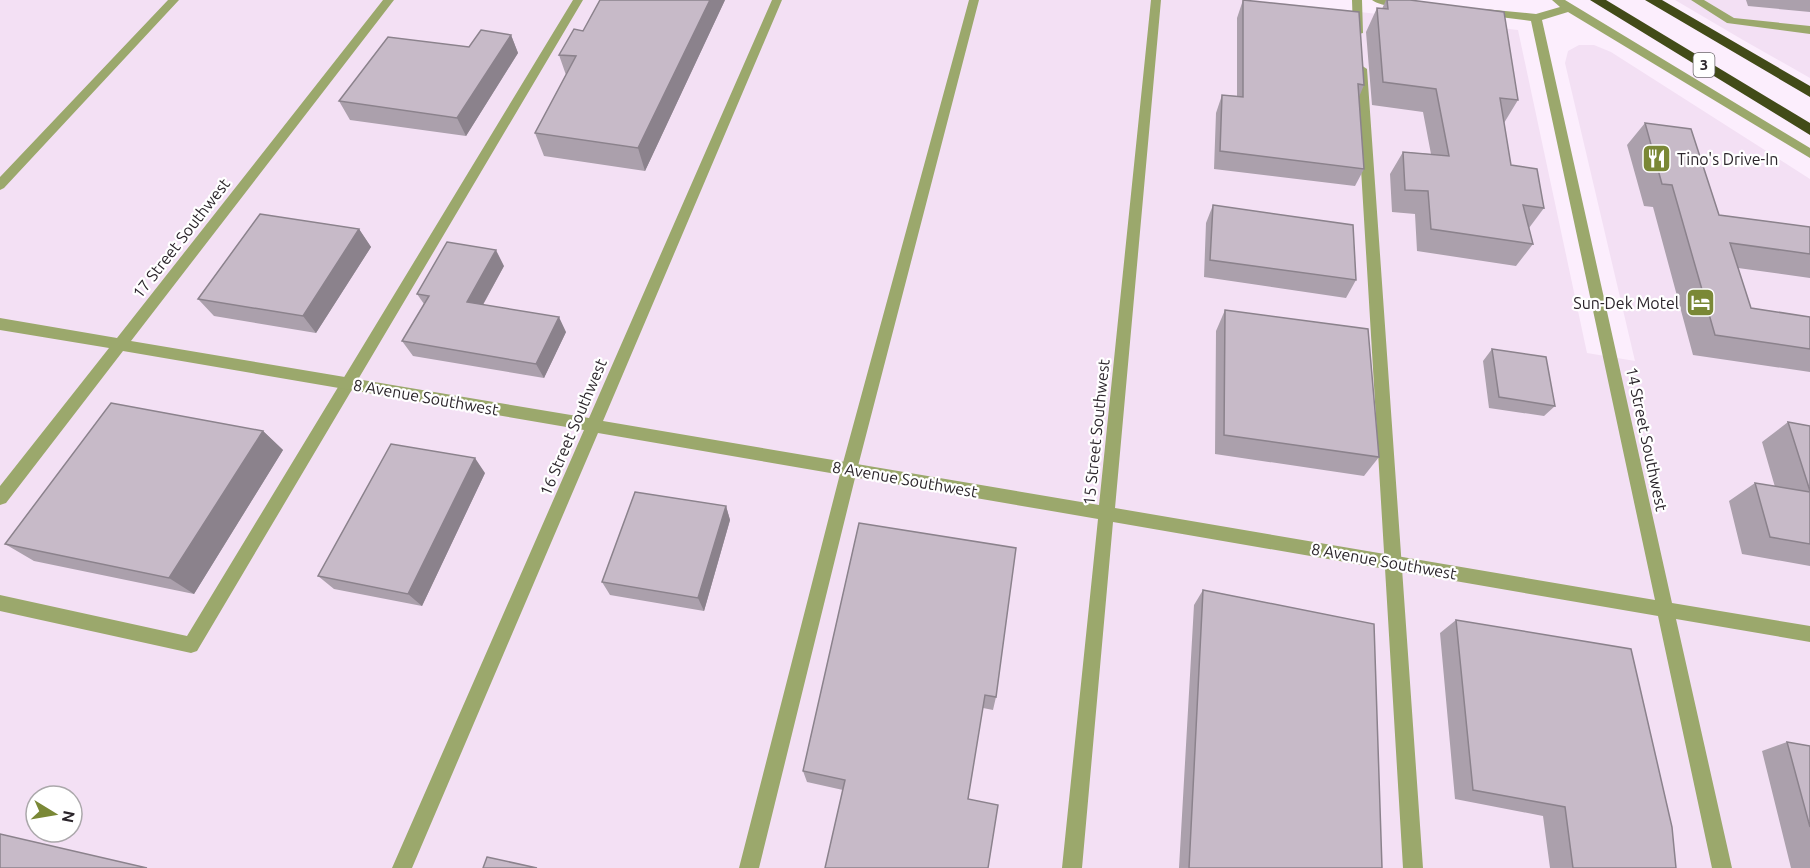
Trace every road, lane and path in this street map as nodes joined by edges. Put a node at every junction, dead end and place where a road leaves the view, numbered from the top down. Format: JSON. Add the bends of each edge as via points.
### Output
{"nodes":[{"id":1,"x":174,"y":0,"type":"edge"},
{"id":2,"x":389,"y":0,"type":"edge"},
{"id":3,"x":578,"y":0,"type":"edge"},
{"id":4,"x":777,"y":0,"type":"edge"},
{"id":5,"x":974,"y":0,"type":"edge"},
{"id":6,"x":1156,"y":0,"type":"edge"},
{"id":7,"x":1357,"y":0,"type":"edge"},
{"id":8,"x":1377,"y":0,"type":"edge"},
{"id":9,"x":1557,"y":0,"type":"edge"},
{"id":10,"x":1598,"y":0,"type":"edge"},
{"id":11,"x":1652,"y":0,"type":"edge"},
{"id":12,"x":1696,"y":0,"type":"edge"},
{"id":13,"x":1411,"y":4,"type":"edge"},
{"id":14,"x":1569,"y":8,"type":"junction"},
{"id":15,"x":1468,"y":10,"type":"edge"},
{"id":16,"x":1536,"y":18,"type":"junction"},
{"id":17,"x":1810,"y":30,"type":"edge"},
{"id":18,"x":1810,"y":92,"type":"edge"},
{"id":19,"x":1810,"y":130,"type":"edge"},
{"id":20,"x":1810,"y":154,"type":"edge"},
{"id":21,"x":0,"y":184,"type":"edge"},
{"id":22,"x":0,"y":324,"type":"edge"},
{"id":23,"x":117,"y":345,"type":"junction"},
{"id":24,"x":346,"y":384,"type":"junction"},
{"id":25,"x":593,"y":426,"type":"junction"},
{"id":26,"x":849,"y":470,"type":"junction"},
{"id":27,"x":0,"y":498,"type":"edge"},
{"id":28,"x":1106,"y":514,"type":"junction"},
{"id":29,"x":1394,"y":563,"type":"junction"},
{"id":30,"x":0,"y":603,"type":"edge"},
{"id":31,"x":1666,"y":609,"type":"junction"},
{"id":32,"x":1810,"y":634,"type":"edge"},
{"id":33,"x":402,"y":868,"type":"edge"},
{"id":34,"x":749,"y":868,"type":"edge"},
{"id":35,"x":1072,"y":868,"type":"edge"},
{"id":36,"x":1413,"y":868,"type":"edge"},
{"id":37,"x":1722,"y":868,"type":"edge"}],
"edges":[{"from":1,"to":21,"type":"street"},
{"from":2,"to":23,"type":"street","name":"17 Street Southwest"},
{"from":3,"to":24,"type":"street"},
{"from":4,"to":25,"type":"street","name":"16 Street Southwest"},
{"from":5,"to":26,"type":"street"},
{"from":6,"to":28,"type":"street","name":"15 Street Southwest"},
{"from":7,"to":29,"type":"street"},
{"from":8,"to":13,"type":"street"},
{"from":9,"to":14,"type":"street"},
{"from":10,"to":19,"type":"highway","number":"3"},
{"from":11,"to":18,"type":"highway","number":"3"},
{"from":12,"to":17,"type":"street","via":[[1731,21]]},
{"from":14,"to":16,"type":"street"},
{"from":14,"to":20,"type":"street"},
{"from":15,"to":16,"type":"street"},
{"from":16,"to":31,"type":"street","name":"14 Street Southwest"},
{"from":22,"to":23,"type":"street","name":"8 Avenue Southwest"},
{"from":23,"to":24,"type":"street","name":"8 Avenue Southwest"},
{"from":23,"to":27,"type":"street","name":"17 Street Southwest"},
{"from":24,"to":25,"type":"street","name":"8 Avenue Southwest"},
{"from":24,"to":30,"type":"street","via":[[190,645]]},
{"from":25,"to":26,"type":"street","name":"8 Avenue Southwest"},
{"from":25,"to":33,"type":"street","name":"16 Street Southwest"},
{"from":26,"to":28,"type":"street","name":"8 Avenue Southwest"},
{"from":26,"to":34,"type":"street"},
{"from":28,"to":29,"type":"street","name":"8 Avenue Southwest"},
{"from":28,"to":35,"type":"street","name":"15 Street Southwest"},
{"from":29,"to":31,"type":"street","name":"8 Avenue Southwest"},
{"from":29,"to":36,"type":"street"},
{"from":31,"to":32,"type":"street","name":"8 Avenue Southwest"},
{"from":31,"to":37,"type":"street","name":"14 Street Southwest"}]}
